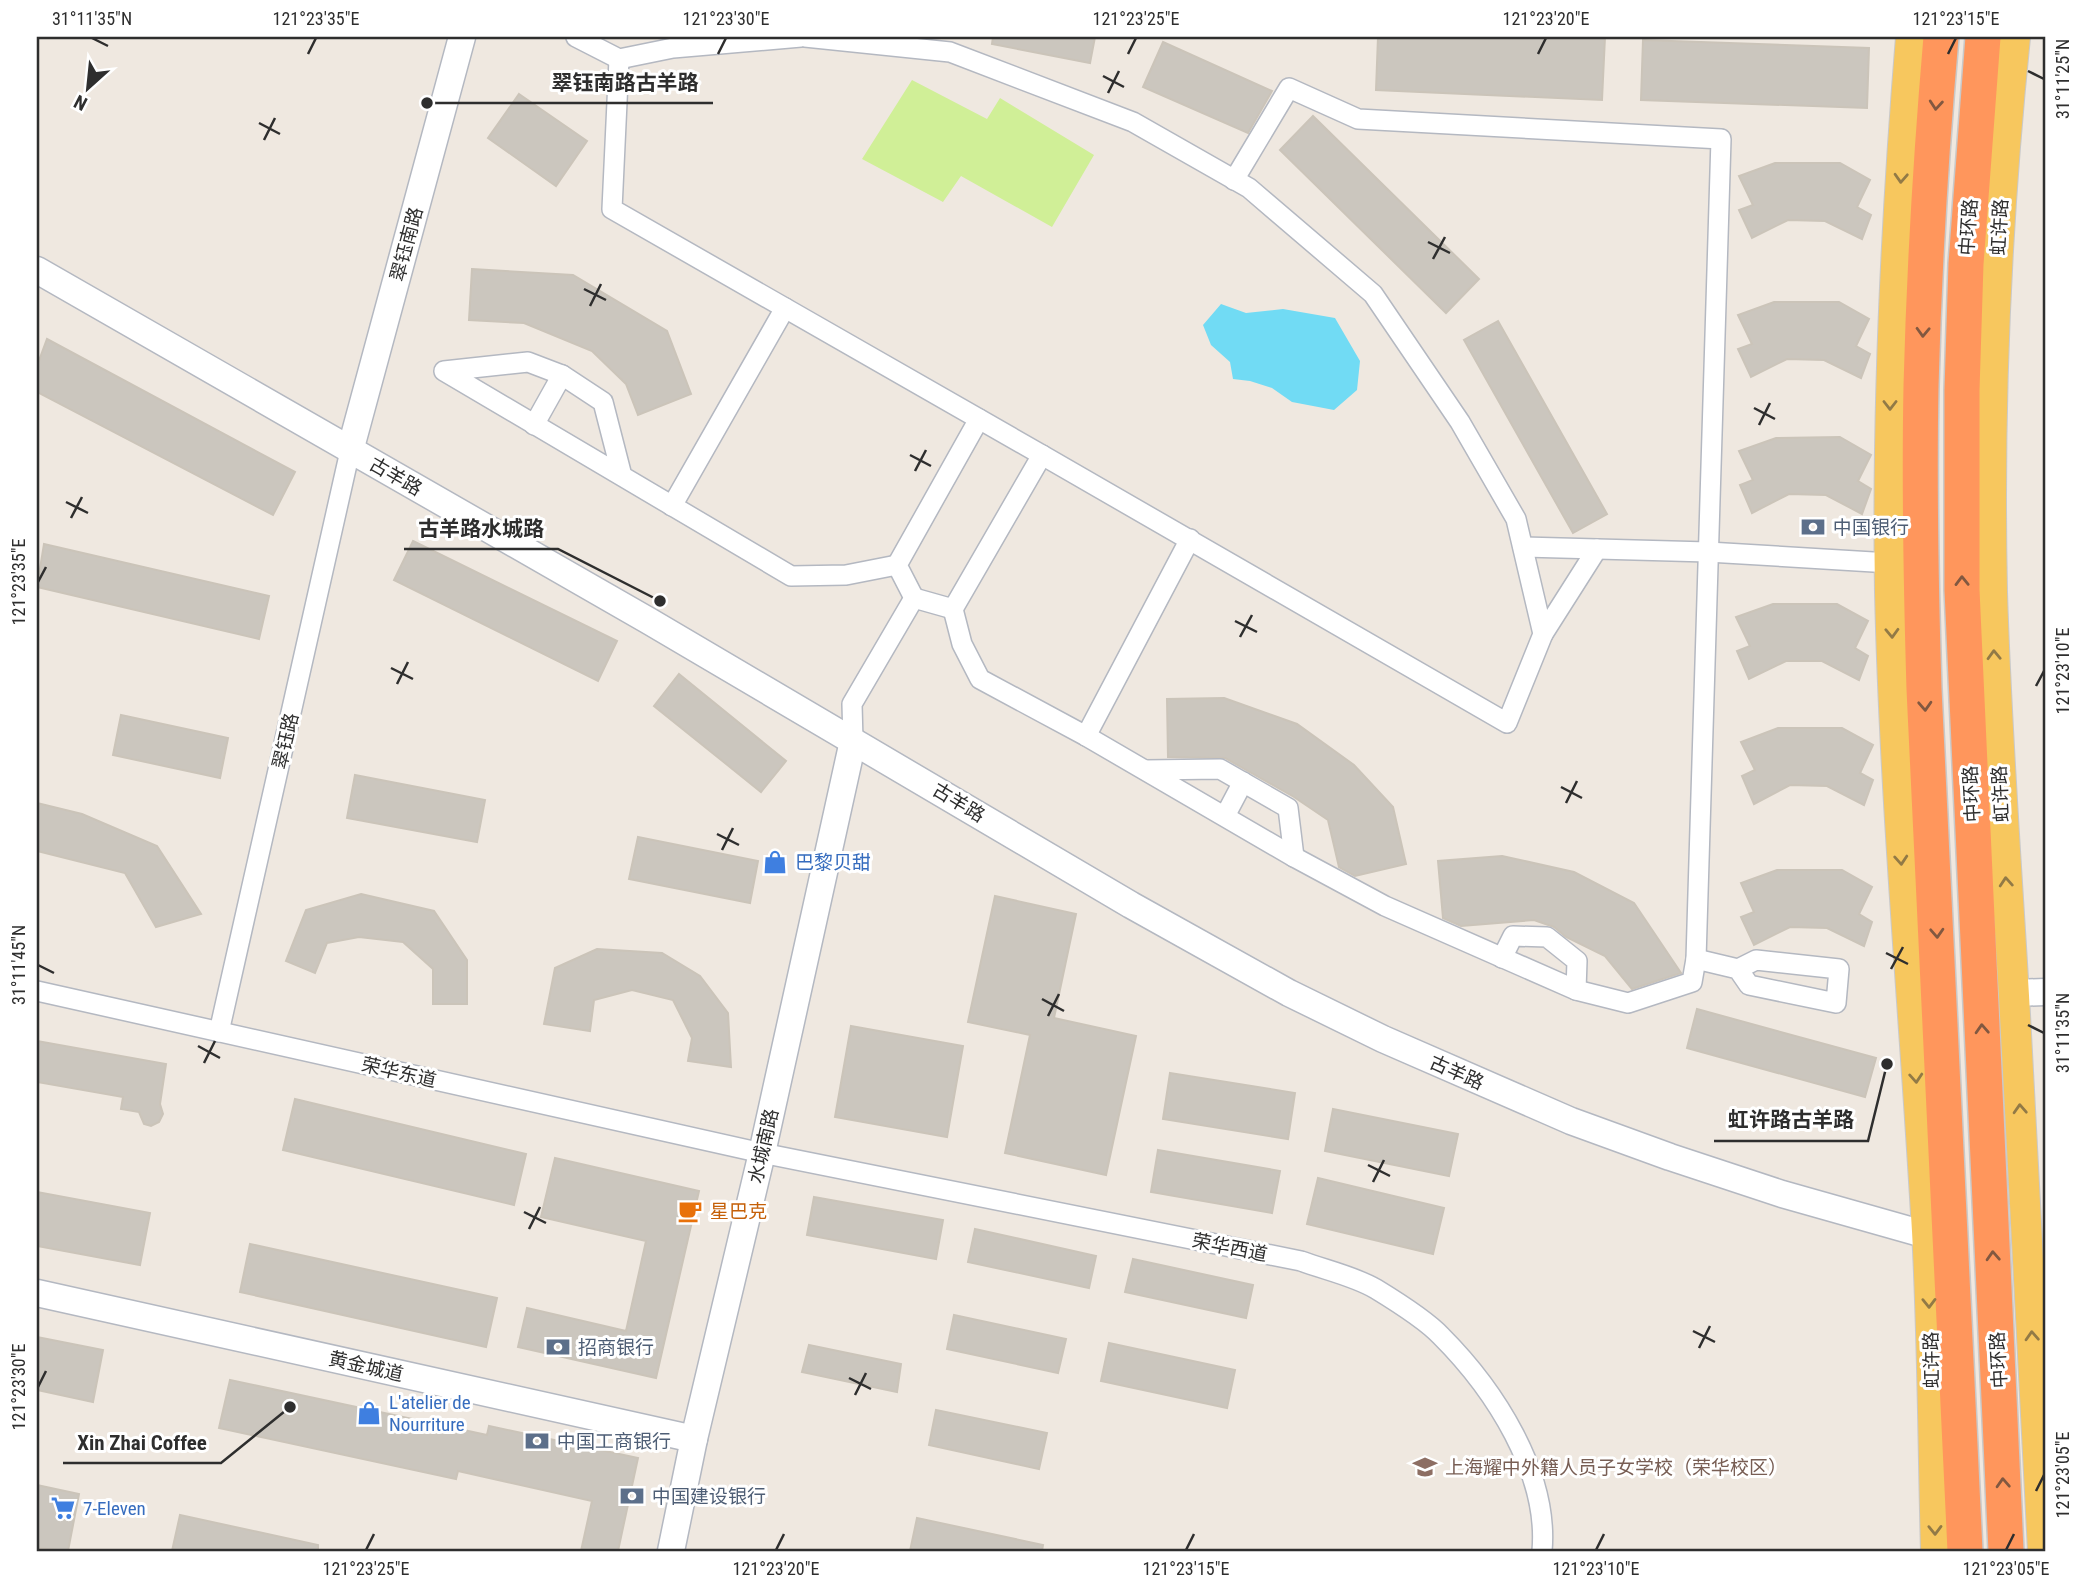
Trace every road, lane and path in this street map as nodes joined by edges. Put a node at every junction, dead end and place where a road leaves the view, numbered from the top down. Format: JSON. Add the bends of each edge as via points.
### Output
{"nodes":[{"id":1,"x":463,"y":37,"type":"edge"},
{"id":2,"x":576,"y":37,"type":"edge"},
{"id":3,"x":803,"y":37,"type":"edge"},
{"id":4,"x":1911,"y":37,"type":"edge"},
{"id":5,"x":1941,"y":37,"type":"edge"},
{"id":6,"x":1983,"y":37,"type":"edge"},
{"id":7,"x":2015,"y":37,"type":"edge"},
{"id":8,"x":619,"y":59,"type":"junction"},
{"id":9,"x":1234,"y":180,"type":"junction"},
{"id":10,"x":37,"y":270,"type":"edge"},
{"id":11,"x":785,"y":308,"type":"junction"},
{"id":12,"x":562,"y":375,"type":"junction"},
{"id":13,"x":979,"y":419,"type":"junction"},
{"id":14,"x":534,"y":425,"type":"junction"},
{"id":15,"x":351,"y":451,"type":"junction"},
{"id":16,"x":1042,"y":455,"type":"junction"},
{"id":17,"x":622,"y":476,"type":"junction"},
{"id":18,"x":672,"y":506,"type":"junction"},
{"id":19,"x":1190,"y":540,"type":"junction"},
{"id":20,"x":1523,"y":547,"type":"junction"},
{"id":21,"x":1597,"y":549,"type":"junction"},
{"id":22,"x":1708,"y":552,"type":"junction"},
{"id":23,"x":1890,"y":563,"type":"junction"},
{"id":24,"x":897,"y":565,"type":"junction"},
{"id":25,"x":914,"y":598,"type":"junction"},
{"id":26,"x":953,"y":609,"type":"junction"},
{"id":27,"x":1543,"y":634,"type":"junction"},
{"id":28,"x":1086,"y":736,"type":"junction"},
{"id":29,"x":853,"y":741,"type":"junction"},
{"id":30,"x":1145,"y":770,"type":"junction"},
{"id":31,"x":1243,"y":782,"type":"junction"},
{"id":32,"x":1225,"y":816,"type":"junction"},
{"id":33,"x":1294,"y":857,"type":"junction"},
{"id":34,"x":1547,"y":937,"type":"junction"},
{"id":35,"x":1502,"y":958,"type":"junction"},
{"id":36,"x":1696,"y":959,"type":"junction"},
{"id":37,"x":1738,"y":969,"type":"junction"},
{"id":38,"x":1534,"y":972,"type":"junction"},
{"id":39,"x":37,"y":990,"type":"edge"},
{"id":40,"x":1576,"y":990,"type":"junction"},
{"id":41,"x":2045,"y":992,"type":"edge"},
{"id":42,"x":2014,"y":993,"type":"junction"},
{"id":43,"x":219,"y":1032,"type":"junction"},
{"id":44,"x":762,"y":1153,"type":"junction"},
{"id":45,"x":2035,"y":1199,"type":"edge"},
{"id":46,"x":1927,"y":1235,"type":"junction"},
{"id":47,"x":37,"y":1293,"type":"edge"},
{"id":48,"x":694,"y":1439,"type":"junction"},
{"id":49,"x":671,"y":1551,"type":"edge"},
{"id":50,"x":1542,"y":1551,"type":"edge"},
{"id":51,"x":1936,"y":1551,"type":"edge"},
{"id":52,"x":1965,"y":1551,"type":"edge"},
{"id":53,"x":2006,"y":1551,"type":"edge"},
{"id":54,"x":2043,"y":1551,"type":"edge"}],
"edges":[{"from":1,"to":15,"type":"street","name":"翠钰南路"},
{"from":2,"to":8,"type":"street"},
{"from":3,"to":8,"type":"street","via":[[673,48]]},
{"from":3,"to":9,"type":"street","via":[[950,52],[1133,122]]},
{"from":4,"to":23,"type":"main road","name":"虹许路","one_way":true,"via":[[1891,372]]},
{"from":5,"to":52,"type":"highway","name":"中环路","one_way":true,"via":[[1923,337],[1922,589]]},
{"from":53,"to":6,"type":"highway","name":"中环路","one_way":true,"via":[[1962,590],[1966,264]]},
{"from":42,"to":7,"type":"main road","name":"虹许路","one_way":true,"via":[[2000,789],[1991,489],[1997,269]]},
{"from":8,"to":11,"type":"street","via":[[612,209]]},
{"from":9,"to":20,"type":"street","via":[[1250,188],[1373,294],[1460,422],[1516,519]]},
{"from":9,"to":22,"type":"street","via":[[1289,88],[1358,120],[1721,139]]},
{"from":10,"to":15,"type":"street","name":"古羊路"},
{"from":11,"to":13,"type":"street"},
{"from":11,"to":18,"type":"street"},
{"from":12,"to":14,"type":"street"},
{"from":12,"to":14,"type":"street","via":[[528,362],[444,371]]},
{"from":12,"to":17,"type":"street","via":[[603,402]]},
{"from":13,"to":16,"type":"street"},
{"from":13,"to":24,"type":"street"},
{"from":14,"to":17,"type":"street"},
{"from":15,"to":29,"type":"street","name":"古羊路"},
{"from":15,"to":43,"type":"street","name":"翠钰路"},
{"from":16,"to":19,"type":"street"},
{"from":16,"to":26,"type":"street"},
{"from":17,"to":18,"type":"street"},
{"from":18,"to":24,"type":"street","via":[[791,576],[845,575]]},
{"from":19,"to":27,"type":"street","via":[[1507,723]]},
{"from":19,"to":28,"type":"street"},
{"from":20,"to":21,"type":"street"},
{"from":20,"to":27,"type":"street"},
{"from":21,"to":22,"type":"street"},
{"from":21,"to":27,"type":"street"},
{"from":22,"to":23,"type":"street"},
{"from":22,"to":36,"type":"street"},
{"from":23,"to":46,"type":"main road","name":"虹许路","one_way":true,"via":[[1897,792]]},
{"from":24,"to":25,"type":"street"},
{"from":25,"to":26,"type":"street"},
{"from":25,"to":29,"type":"street","via":[[852,704]]},
{"from":26,"to":28,"type":"street","via":[[962,644],[980,679]]},
{"from":28,"to":30,"type":"street"},
{"from":29,"to":44,"type":"street","name":"水城南路"},
{"from":29,"to":46,"type":"street","name":"古羊路","via":[[1198,943],[1383,1039],[1571,1121],[1670,1157]]},
{"from":30,"to":31,"type":"street","via":[[1220,769]]},
{"from":30,"to":32,"type":"street"},
{"from":31,"to":32,"type":"street"},
{"from":31,"to":33,"type":"street","via":[[1288,808]]},
{"from":32,"to":33,"type":"street"},
{"from":33,"to":35,"type":"street","via":[[1385,906]]},
{"from":34,"to":35,"type":"street","via":[[1513,936]]},
{"from":34,"to":38,"type":"street"},
{"from":34,"to":40,"type":"street","via":[[1577,961]]},
{"from":35,"to":38,"type":"street"},
{"from":36,"to":37,"type":"street"},
{"from":36,"to":40,"type":"street","via":[[1692,982],[1628,1003]]},
{"from":37,"to":37,"type":"street","via":[[1749,985],[1836,1003],[1839,969],[1756,960]]},
{"from":38,"to":40,"type":"street"},
{"from":39,"to":43,"type":"street","name":"荣华东道"},
{"from":41,"to":42,"type":"street"},
{"from":45,"to":42,"type":"main road","name":"虹许路","one_way":true},
{"from":43,"to":44,"type":"street","name":"荣华东道"},
{"from":44,"to":48,"type":"street","name":"水城南路"},
{"from":44,"to":50,"type":"street","name":"荣华西道","via":[[1301,1261],[1374,1288],[1440,1334],[1490,1393],[1530,1467],[1544,1531]]},
{"from":54,"to":45,"type":"main road","name":"虹许路","one_way":true},
{"from":46,"to":51,"type":"main road","name":"虹许路","one_way":true},
{"from":47,"to":48,"type":"street","name":"黄金城道"},
{"from":48,"to":49,"type":"street","name":"水城南路"}]}
